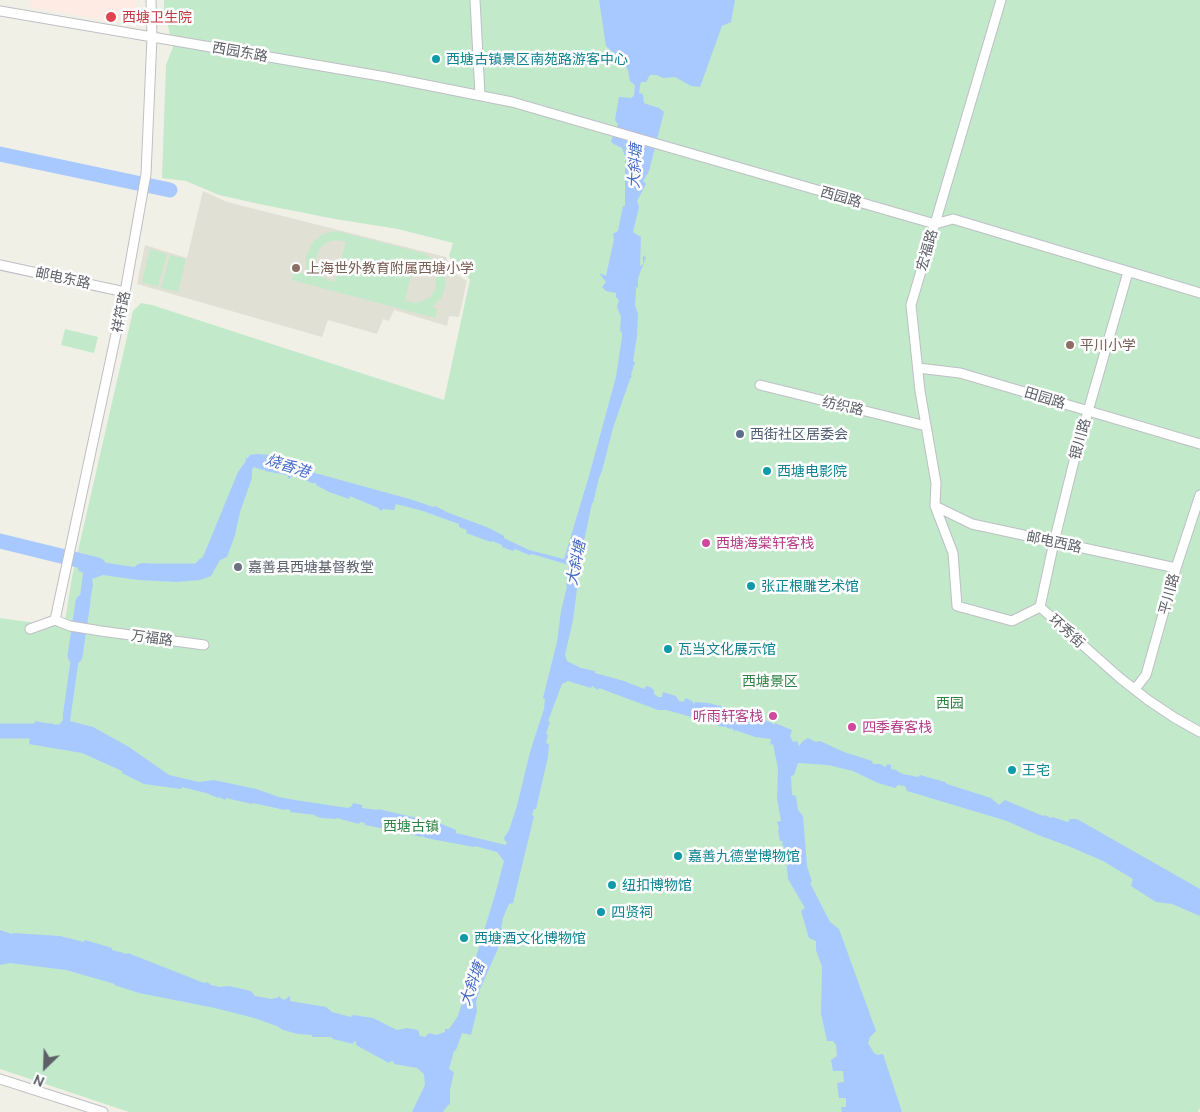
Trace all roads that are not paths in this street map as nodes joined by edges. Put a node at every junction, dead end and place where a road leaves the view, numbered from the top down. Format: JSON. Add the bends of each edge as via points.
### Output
{"nodes":[{"id":1,"x":151,"y":0,"type":"edge"},
{"id":2,"x":475,"y":0,"type":"edge"},
{"id":3,"x":1001,"y":0,"type":"edge"},
{"id":4,"x":0,"y":11,"type":"edge"},
{"id":5,"x":152,"y":37,"type":"junction"},
{"id":6,"x":480,"y":95,"type":"junction"},
{"id":7,"x":935,"y":224,"type":"junction"},
{"id":8,"x":0,"y":265,"type":"edge"},
{"id":9,"x":1128,"y":272,"type":"junction"},
{"id":10,"x":125,"y":292,"type":"junction"},
{"id":11,"x":1200,"y":293,"type":"edge"},
{"id":12,"x":918,"y":368,"type":"junction"},
{"id":13,"x":760,"y":384,"type":"dead end"},
{"id":14,"x":1088,"y":411,"type":"junction"},
{"id":15,"x":926,"y":426,"type":"junction"},
{"id":16,"x":1200,"y":444,"type":"edge"},
{"id":17,"x":1200,"y":496,"type":"edge"},
{"id":18,"x":935,"y":506,"type":"junction"},
{"id":19,"x":1054,"y":542,"type":"junction"},
{"id":20,"x":1176,"y":568,"type":"junction"},
{"id":21,"x":1040,"y":607,"type":"junction"},
{"id":22,"x":55,"y":620,"type":"junction"},
{"id":23,"x":30,"y":629,"type":"dead end"},
{"id":24,"x":204,"y":645,"type":"dead end"},
{"id":25,"x":1134,"y":690,"type":"junction"},
{"id":26,"x":1200,"y":732,"type":"edge"},
{"id":27,"x":0,"y":1079,"type":"edge"},
{"id":28,"x":103,"y":1112,"type":"edge"}],
"edges":[{"from":1,"to":5,"type":"street","name":"祥符路"},
{"from":2,"to":6,"type":"street"},
{"from":3,"to":7,"type":"street","name":"宏福路"},
{"from":4,"to":5,"type":"street","name":"西园东路"},
{"from":5,"to":6,"type":"street","name":"西园东路"},
{"from":5,"to":10,"type":"street","name":"祥符路","via":[[146,174]]},
{"from":6,"to":7,"type":"street","name":"西园路"},
{"from":7,"to":9,"type":"street","name":"西园路","via":[[953,220]]},
{"from":7,"to":12,"type":"street","name":"宏福路","via":[[911,305]]},
{"from":8,"to":10,"type":"street","name":"邮电东路"},
{"from":9,"to":11,"type":"street","name":"西园路"},
{"from":9,"to":14,"type":"street","name":"银川路"},
{"from":10,"to":22,"type":"street","name":"祥符路"},
{"from":12,"to":14,"type":"street","name":"田园路","via":[[960,372]]},
{"from":12,"to":15,"type":"street","name":"宏福路"},
{"from":13,"to":15,"type":"street","name":"纺织路"},
{"from":14,"to":16,"type":"street","name":"田园路"},
{"from":14,"to":19,"type":"street","name":"银川路"},
{"from":15,"to":18,"type":"street","name":"宏福路","via":[[936,483]]},
{"from":17,"to":20,"type":"street","name":"平川路"},
{"from":18,"to":19,"type":"street","name":"邮电西路","via":[[972,524]]},
{"from":18,"to":21,"type":"street","name":"环秀街","via":[[953,553],[957,606],[1012,621]]},
{"from":19,"to":20,"type":"street","name":"邮电西路"},
{"from":19,"to":21,"type":"street","name":"银川路"},
{"from":20,"to":25,"type":"street","name":"平川路","via":[[1146,675]]},
{"from":21,"to":25,"type":"street","name":"环秀街"},
{"from":22,"to":23,"type":"street"},
{"from":22,"to":24,"type":"street","name":"万福路","via":[[70,626]]},
{"from":25,"to":26,"type":"street","name":"环秀街"},
{"from":27,"to":28,"type":"street"}]}
